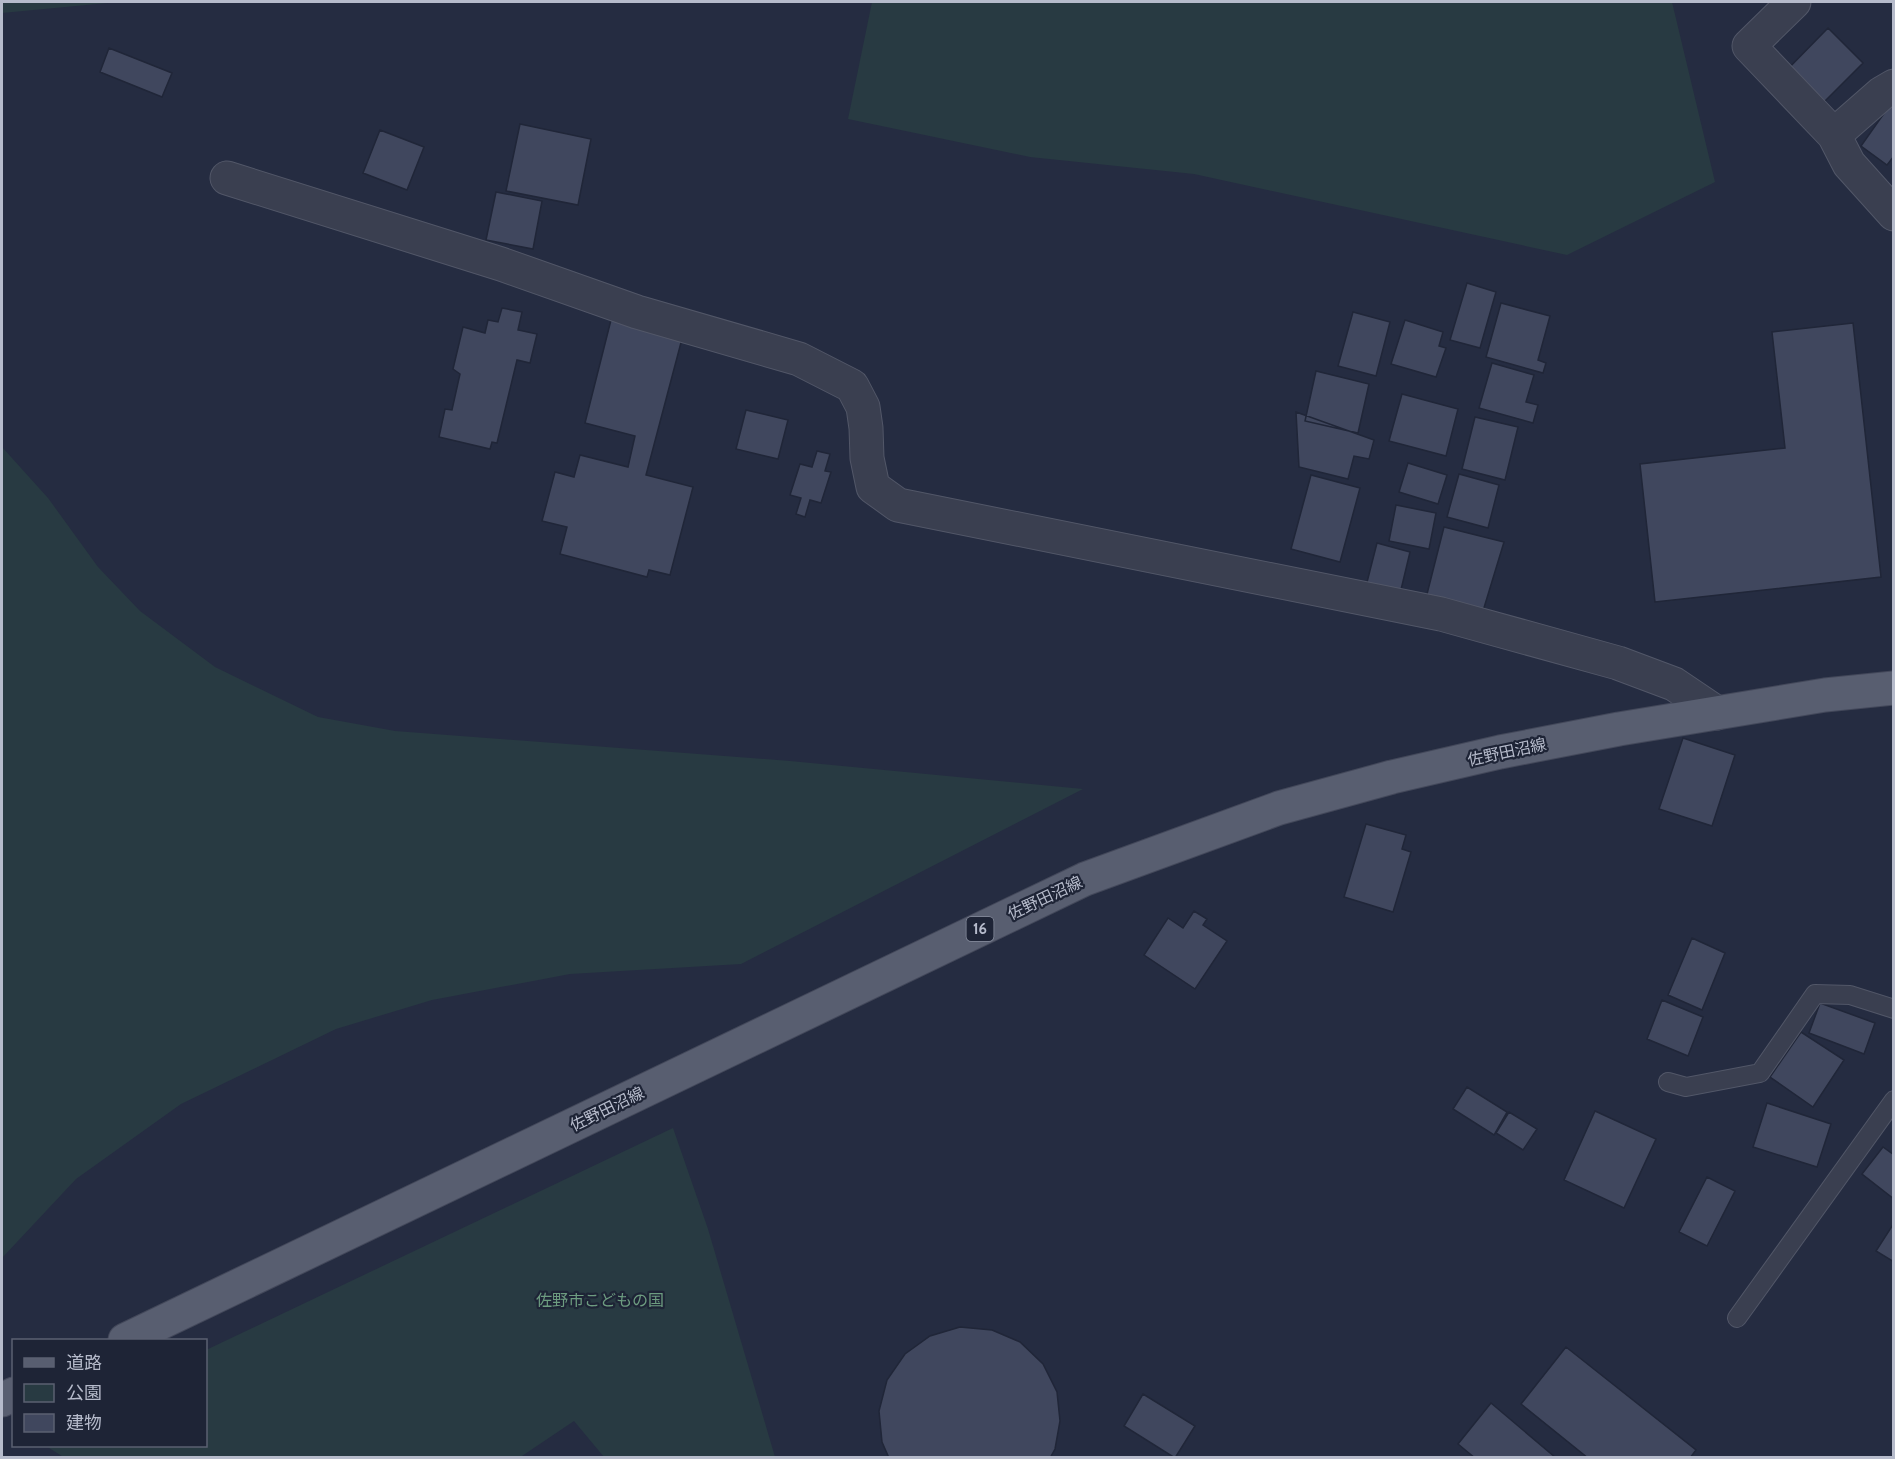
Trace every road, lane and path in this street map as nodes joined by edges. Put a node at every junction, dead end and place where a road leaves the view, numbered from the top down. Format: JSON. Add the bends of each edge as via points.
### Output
{"nodes":[{"id":1,"x":1794,"y":2,"type":"edge"},
{"id":2,"x":1893,"y":86,"type":"edge"},
{"id":3,"x":1834,"y":135,"type":"junction"},
{"id":4,"x":227,"y":178,"type":"dead end"},
{"id":5,"x":1893,"y":214,"type":"edge"},
{"id":6,"x":1893,"y":688,"type":"edge"},
{"id":7,"x":1716,"y":713,"type":"junction"},
{"id":8,"x":1893,"y":1009,"type":"edge"},
{"id":9,"x":1668,"y":1082,"type":"dead end"},
{"id":10,"x":1893,"y":1100,"type":"edge"},
{"id":11,"x":1737,"y":1318,"type":"dead end"},
{"id":12,"x":129,"y":1339,"type":"edge"}],
"edges":[{"from":1,"to":3,"type":"street","via":[[1749,46]]},
{"from":2,"to":3,"type":"street"},
{"from":3,"to":5,"type":"street","via":[[1849,164]]},
{"from":4,"to":7,"type":"street","via":[[501,264],[637,312],[799,359],[852,386],[863,406],[873,487],[898,505],[1441,614],[1618,663],[1674,684]]},
{"from":6,"to":7,"type":"main road","name":"佐野田沼線","number":"16"},
{"from":7,"to":12,"type":"main road","name":"佐野田沼線","number":"16","via":[[1511,750],[1392,777],[1279,808],[1084,879]]},
{"from":8,"to":9,"type":"lane","via":[[1850,995],[1815,994],[1760,1073],[1686,1087]]},
{"from":10,"to":11,"type":"lane"}]}
